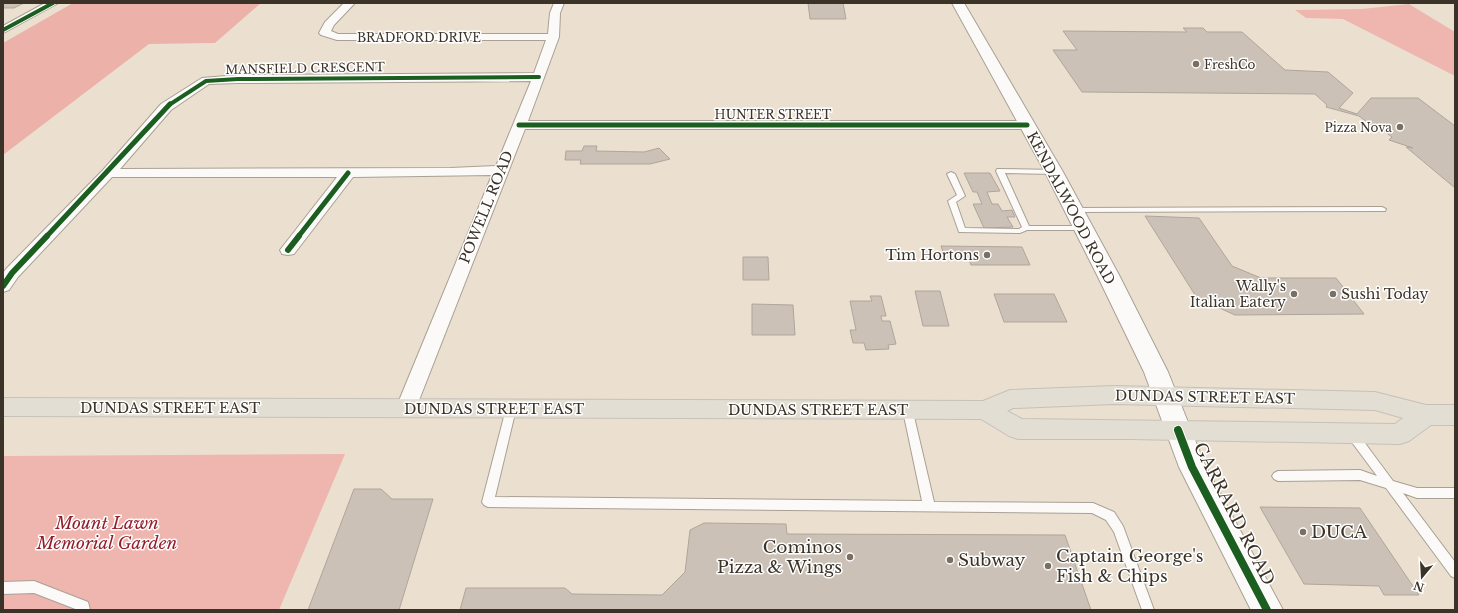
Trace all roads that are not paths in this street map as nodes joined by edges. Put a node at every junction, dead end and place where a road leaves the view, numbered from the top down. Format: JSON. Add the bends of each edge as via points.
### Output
{"nodes":[{"id":1,"x":53,"y":3,"type":"edge"},
{"id":2,"x":350,"y":3,"type":"edge"},
{"id":3,"x":559,"y":3,"type":"edge"},
{"id":4,"x":958,"y":3,"type":"edge"},
{"id":5,"x":3,"y":30,"type":"edge"},
{"id":6,"x":553,"y":37,"type":"junction"},
{"id":7,"x":539,"y":77,"type":"junction"},
{"id":8,"x":520,"y":125,"type":"junction"},
{"id":9,"x":1027,"y":125,"type":"junction"},
{"id":10,"x":501,"y":170,"type":"junction"},
{"id":11,"x":1054,"y":172,"type":"junction"},
{"id":12,"x":108,"y":173,"type":"junction"},
{"id":13,"x":348,"y":173,"type":"junction"},
{"id":14,"x":951,"y":174,"type":"dead end"},
{"id":15,"x":1382,"y":209,"type":"dead end"},
{"id":16,"x":1080,"y":219,"type":"junction"},
{"id":17,"x":1026,"y":228,"type":"junction"},
{"id":18,"x":288,"y":250,"type":"dead end"},
{"id":19,"x":3,"y":286,"type":"edge"},
{"id":20,"x":1165,"y":396,"type":"junction"},
{"id":21,"x":3,"y":407,"type":"edge"},
{"id":22,"x":406,"y":408,"type":"junction"},
{"id":23,"x":511,"y":409,"type":"junction"},
{"id":24,"x":985,"y":410,"type":"junction"},
{"id":25,"x":908,"y":411,"type":"junction"},
{"id":26,"x":1426,"y":415,"type":"junction"},
{"id":27,"x":1455,"y":415,"type":"edge"},
{"id":28,"x":1178,"y":430,"type":"junction"},
{"id":29,"x":1352,"y":433,"type":"junction"},
{"id":30,"x":1278,"y":476,"type":"dead end"},
{"id":31,"x":1388,"y":483,"type":"junction"},
{"id":32,"x":1455,"y":494,"type":"edge"},
{"id":33,"x":929,"y":507,"type":"junction"},
{"id":34,"x":1455,"y":572,"type":"edge"},
{"id":35,"x":3,"y":588,"type":"edge"},
{"id":36,"x":84,"y":610,"type":"edge"},
{"id":37,"x":1148,"y":610,"type":"edge"},
{"id":38,"x":1267,"y":610,"type":"edge"}],
"edges":[{"from":1,"to":5,"type":"street"},
{"from":2,"to":6,"type":"street","name":"BRADFORD DRIVE","via":[[329,24],[325,33],[337,37]]},
{"from":3,"to":6,"type":"street","name":"POWELL ROAD","via":[[555,13]]},
{"from":4,"to":9,"type":"street","name":"KENDALWOOD ROAD"},
{"from":6,"to":7,"type":"street","name":"POWELL ROAD"},
{"from":7,"to":8,"type":"street","name":"POWELL ROAD"},
{"from":7,"to":12,"type":"street","name":"MANSFIELD CRESCENT","via":[[238,78],[206,81],[166,107]]},
{"from":8,"to":9,"type":"street","name":"HUNTER STREET"},
{"from":8,"to":10,"type":"street","name":"POWELL ROAD"},
{"from":9,"to":11,"type":"street","name":"KENDALWOOD ROAD"},
{"from":10,"to":13,"type":"street"},
{"from":10,"to":22,"type":"street","name":"POWELL ROAD"},
{"from":11,"to":16,"type":"street","name":"KENDALWOOD ROAD"},
{"from":11,"to":17,"type":"lane","via":[[1000,171]]},
{"from":12,"to":13,"type":"street"},
{"from":12,"to":19,"type":"street","name":"MANSFIELD CRESCENT","via":[[12,273]]},
{"from":13,"to":18,"type":"street"},
{"from":14,"to":17,"type":"lane","via":[[961,196],[952,201],[962,230],[1020,231]]},
{"from":15,"to":16,"type":"lane"},
{"from":16,"to":17,"type":"lane"},
{"from":16,"to":20,"type":"street","name":"KENDALWOOD ROAD","via":[[1156,372]]},
{"from":20,"to":24,"type":"main road","name":"DUNDAS STREET EAST","via":[[1010,399]]},
{"from":20,"to":26,"type":"main road","name":"DUNDAS STREET EAST","via":[[1375,401]]},
{"from":20,"to":28,"type":"street","name":"GARRARD ROAD"},
{"from":21,"to":22,"type":"main road","name":"DUNDAS STREET EAST"},
{"from":22,"to":23,"type":"main road","name":"DUNDAS STREET EAST"},
{"from":23,"to":25,"type":"main road","name":"DUNDAS STREET EAST"},
{"from":23,"to":33,"type":"lane","via":[[488,502]]},
{"from":24,"to":25,"type":"main road","name":"DUNDAS STREET EAST"},
{"from":24,"to":28,"type":"main road","via":[[1018,429]]},
{"from":25,"to":33,"type":"lane"},
{"from":26,"to":27,"type":"main road","name":"DUNDAS STREET EAST"},
{"from":26,"to":29,"type":"main road","via":[[1400,434]]},
{"from":28,"to":29,"type":"main road"},
{"from":28,"to":38,"type":"street","name":"GARRARD ROAD","via":[[1192,467]]},
{"from":29,"to":31,"type":"lane"},
{"from":30,"to":31,"type":"lane","via":[[1360,475]]},
{"from":31,"to":32,"type":"lane","via":[[1417,493]]},
{"from":31,"to":34,"type":"lane"},
{"from":33,"to":37,"type":"lane","via":[[1093,508],[1110,516],[1119,530]]},
{"from":35,"to":36,"type":"lane","via":[[34,587],[83,606]]}]}
